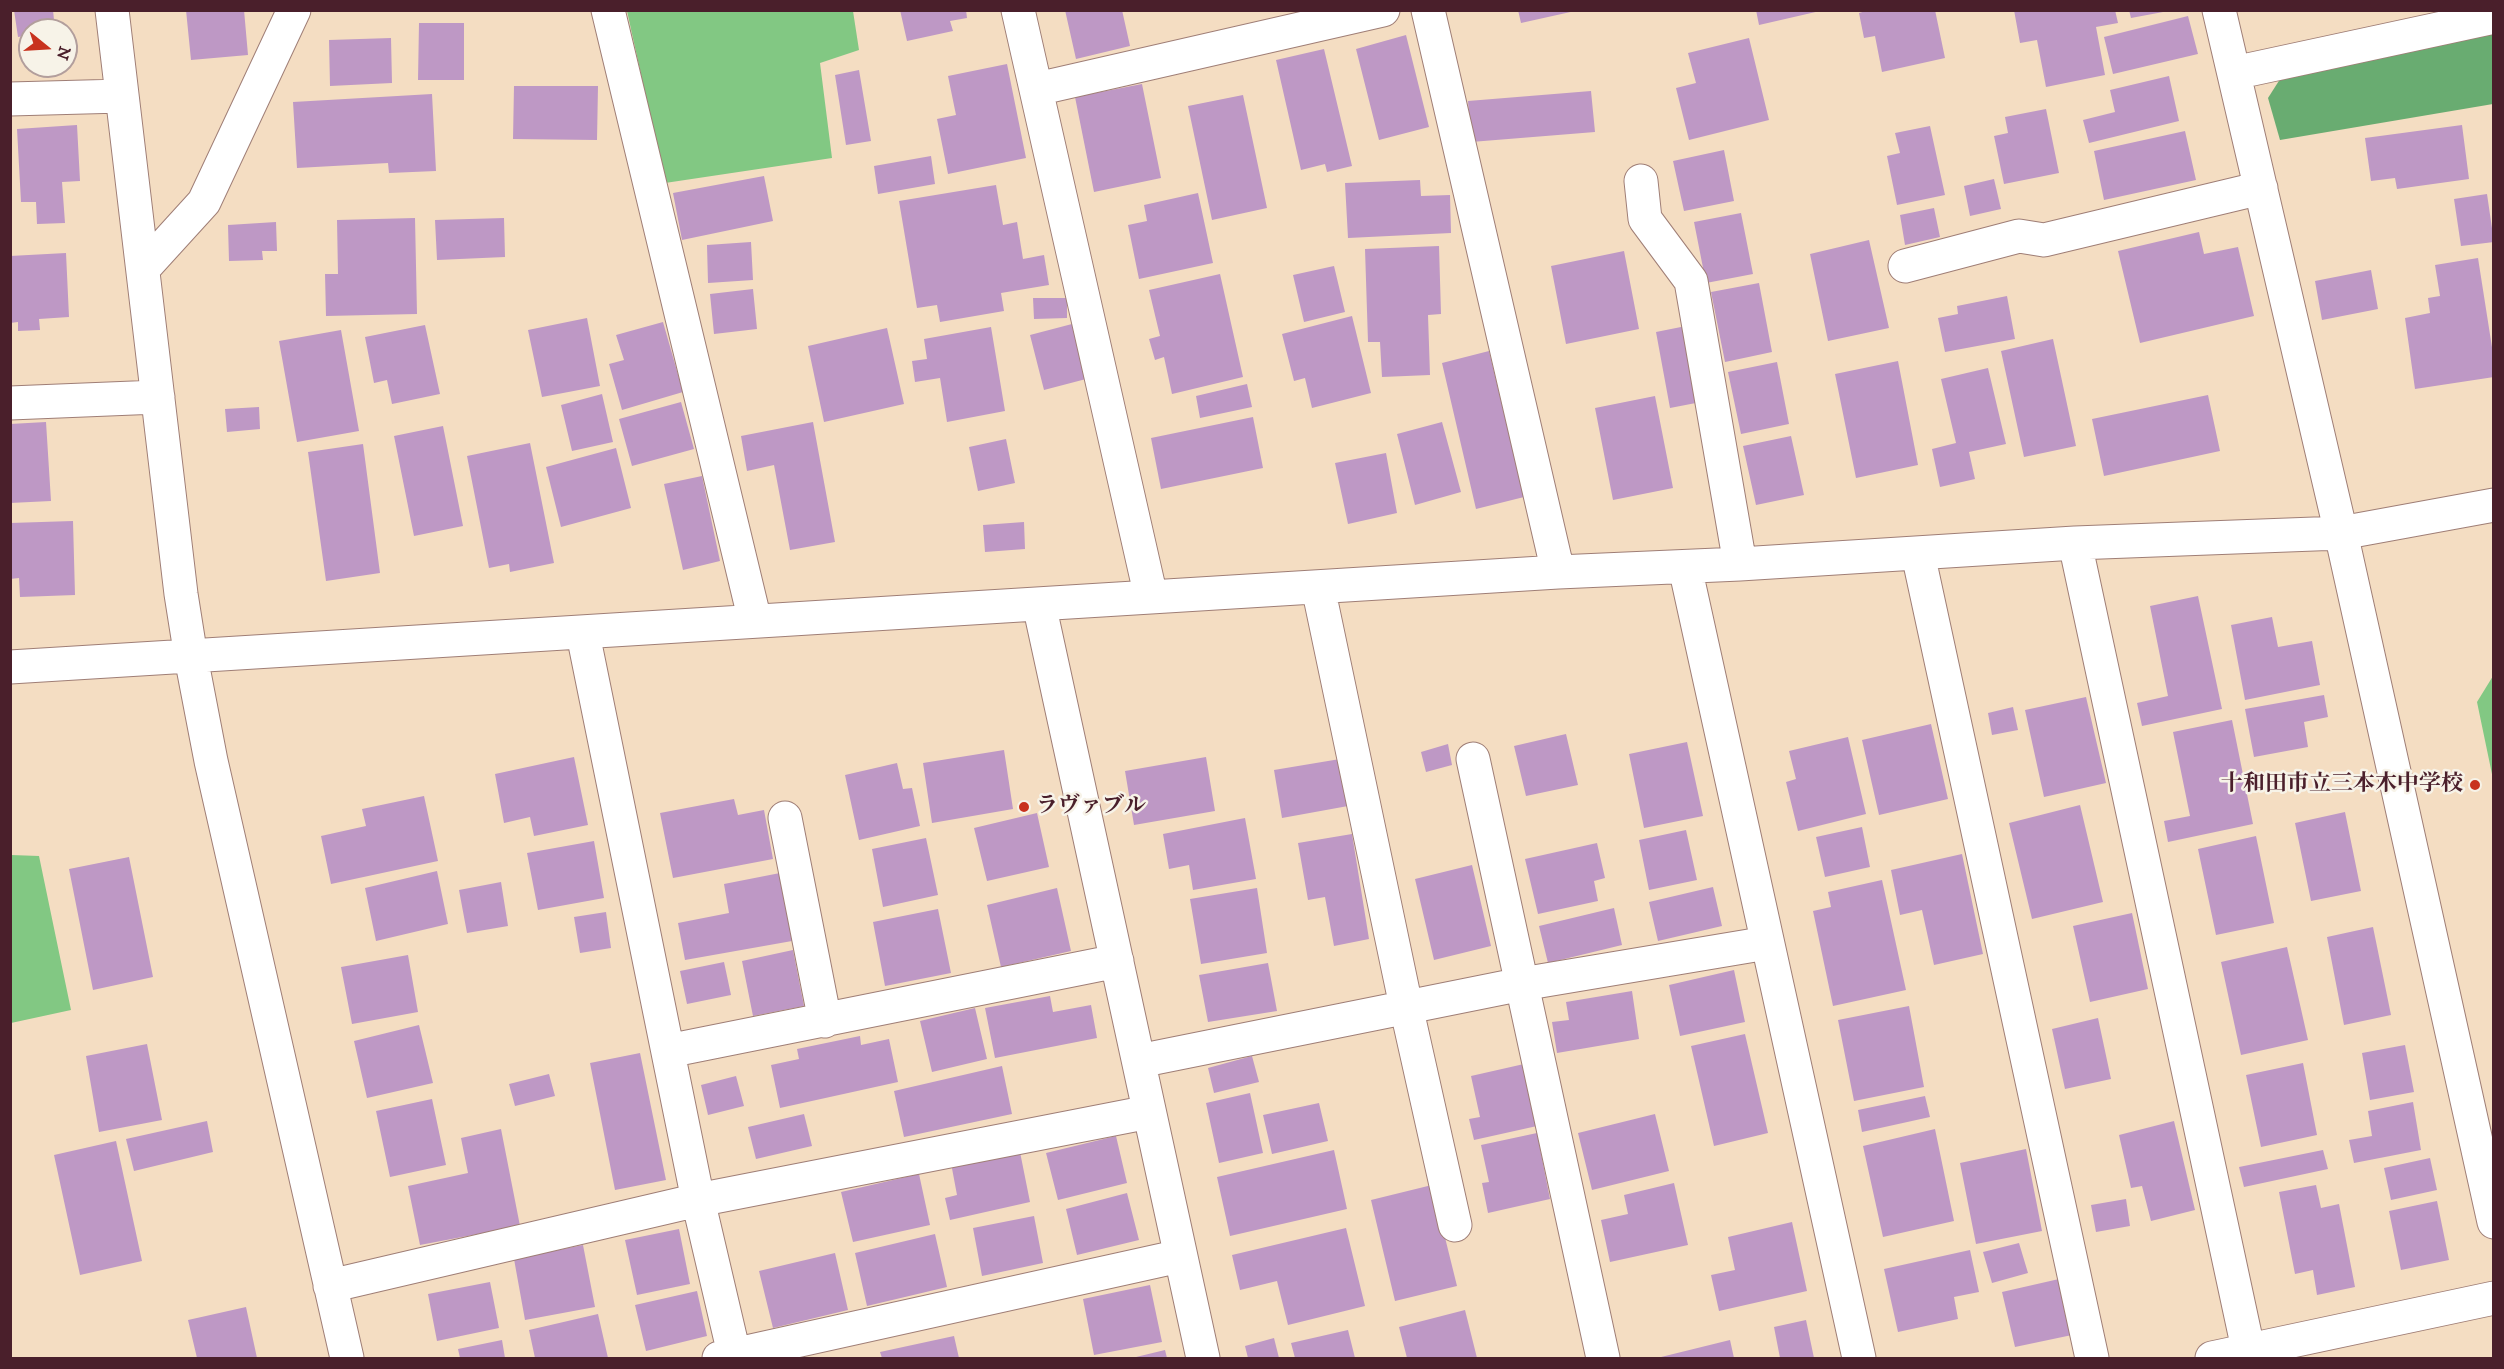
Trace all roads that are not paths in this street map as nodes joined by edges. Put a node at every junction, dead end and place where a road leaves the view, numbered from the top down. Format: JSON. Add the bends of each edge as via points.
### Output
{"nodes":[{"id":1,"x":112,"y":10,"type":"edge"},
{"id":2,"x":294,"y":10,"type":"edge"},
{"id":3,"x":608,"y":10,"type":"edge"},
{"id":4,"x":1018,"y":10,"type":"edge"},
{"id":5,"x":1383,"y":10,"type":"edge"},
{"id":6,"x":1428,"y":10,"type":"edge"},
{"id":7,"x":2219,"y":10,"type":"edge"},
{"id":8,"x":2493,"y":17,"type":"edge"},
{"id":9,"x":2234,"y":73,"type":"junction"},
{"id":10,"x":1037,"y":89,"type":"junction"},
{"id":11,"x":122,"y":96,"type":"junction"},
{"id":12,"x":10,"y":99,"type":"edge"},
{"id":13,"x":1641,"y":181,"type":"dead end"},
{"id":14,"x":2261,"y":188,"type":"junction"},
{"id":15,"x":1905,"y":266,"type":"dead end"},
{"id":16,"x":143,"y":269,"type":"junction"},
{"id":17,"x":158,"y":397,"type":"junction"},
{"id":18,"x":10,"y":403,"type":"edge"},
{"id":19,"x":2493,"y":505,"type":"edge"},
{"id":20,"x":2341,"y":533,"type":"junction"},
{"id":21,"x":2075,"y":543,"type":"junction"},
{"id":22,"x":1918,"y":554,"type":"junction"},
{"id":23,"x":1740,"y":564,"type":"junction"},
{"id":24,"x":1685,"y":567,"type":"junction"},
{"id":25,"x":1558,"y":572,"type":"junction"},
{"id":26,"x":1318,"y":587,"type":"junction"},
{"id":27,"x":1151,"y":597,"type":"junction"},
{"id":28,"x":1039,"y":604,"type":"junction"},
{"id":29,"x":755,"y":621,"type":"junction"},
{"id":30,"x":583,"y":634,"type":"junction"},
{"id":31,"x":191,"y":657,"type":"junction"},
{"id":32,"x":10,"y":667,"type":"edge"},
{"id":33,"x":1473,"y":759,"type":"dead end"},
{"id":34,"x":785,"y":818,"type":"dead end"},
{"id":35,"x":1767,"y":943,"type":"junction"},
{"id":36,"x":1117,"y":961,"type":"junction"},
{"id":37,"x":1522,"y":984,"type":"junction"},
{"id":38,"x":1406,"y":1006,"type":"junction"},
{"id":39,"x":825,"y":1021,"type":"junction"},
{"id":40,"x":668,"y":1051,"type":"junction"},
{"id":41,"x":1139,"y":1061,"type":"junction"},
{"id":42,"x":1149,"y":1112,"type":"junction"},
{"id":43,"x":698,"y":1200,"type":"junction"},
{"id":44,"x":2493,"y":1222,"type":"edge"},
{"id":45,"x":1455,"y":1226,"type":"dead end"},
{"id":46,"x":1180,"y":1256,"type":"junction"},
{"id":47,"x":330,"y":1286,"type":"junction"},
{"id":48,"x":2493,"y":1298,"type":"edge"},
{"id":49,"x":2249,"y":1354,"type":"edge"},
{"id":50,"x":730,"y":1357,"type":"edge"},
{"id":51,"x":347,"y":1359,"type":"edge"},
{"id":52,"x":1203,"y":1359,"type":"edge"},
{"id":53,"x":1603,"y":1359,"type":"edge"},
{"id":54,"x":1859,"y":1359,"type":"edge"},
{"id":55,"x":2092,"y":1359,"type":"edge"},
{"id":56,"x":2212,"y":1359,"type":"edge"}],
"edges":[{"from":1,"to":11,"type":"street"},
{"from":2,"to":16,"type":"street","via":[[204,202]]},
{"from":3,"to":29,"type":"street"},
{"from":4,"to":10,"type":"street"},
{"from":5,"to":10,"type":"street"},
{"from":6,"to":25,"type":"street"},
{"from":7,"to":9,"type":"street"},
{"from":8,"to":9,"type":"street"},
{"from":9,"to":14,"type":"street"},
{"from":10,"to":27,"type":"street"},
{"from":11,"to":12,"type":"street"},
{"from":11,"to":16,"type":"street"},
{"from":13,"to":23,"type":"street","via":[[1645,219],[1691,281]]},
{"from":14,"to":15,"type":"street","via":[[2044,240],[2019,237]]},
{"from":14,"to":20,"type":"street"},
{"from":16,"to":17,"type":"street"},
{"from":17,"to":18,"type":"street"},
{"from":17,"to":31,"type":"street"},
{"from":19,"to":20,"type":"street"},
{"from":20,"to":21,"type":"street"},
{"from":20,"to":44,"type":"street"},
{"from":21,"to":22,"type":"street"},
{"from":21,"to":49,"type":"street"},
{"from":22,"to":23,"type":"street"},
{"from":22,"to":55,"type":"street"},
{"from":23,"to":24,"type":"street"},
{"from":24,"to":25,"type":"street"},
{"from":24,"to":35,"type":"street"},
{"from":25,"to":26,"type":"street"},
{"from":26,"to":27,"type":"street"},
{"from":26,"to":38,"type":"street"},
{"from":27,"to":28,"type":"street"},
{"from":28,"to":29,"type":"street"},
{"from":28,"to":36,"type":"street"},
{"from":29,"to":30,"type":"street"},
{"from":30,"to":31,"type":"street"},
{"from":30,"to":40,"type":"street"},
{"from":31,"to":32,"type":"street"},
{"from":31,"to":47,"type":"street"},
{"from":33,"to":37,"type":"street"},
{"from":34,"to":39,"type":"street"},
{"from":35,"to":37,"type":"street"},
{"from":35,"to":54,"type":"street"},
{"from":36,"to":39,"type":"street"},
{"from":36,"to":41,"type":"street"},
{"from":37,"to":38,"type":"street"},
{"from":37,"to":53,"type":"street"},
{"from":38,"to":41,"type":"street"},
{"from":38,"to":45,"type":"street"},
{"from":39,"to":40,"type":"street"},
{"from":40,"to":43,"type":"street"},
{"from":41,"to":42,"type":"street"},
{"from":42,"to":43,"type":"street"},
{"from":42,"to":46,"type":"street"},
{"from":43,"to":47,"type":"street"},
{"from":43,"to":50,"type":"street"},
{"from":46,"to":50,"type":"street"},
{"from":46,"to":52,"type":"street"},
{"from":47,"to":51,"type":"street"},
{"from":48,"to":49,"type":"street"},
{"from":49,"to":56,"type":"street"}]}
